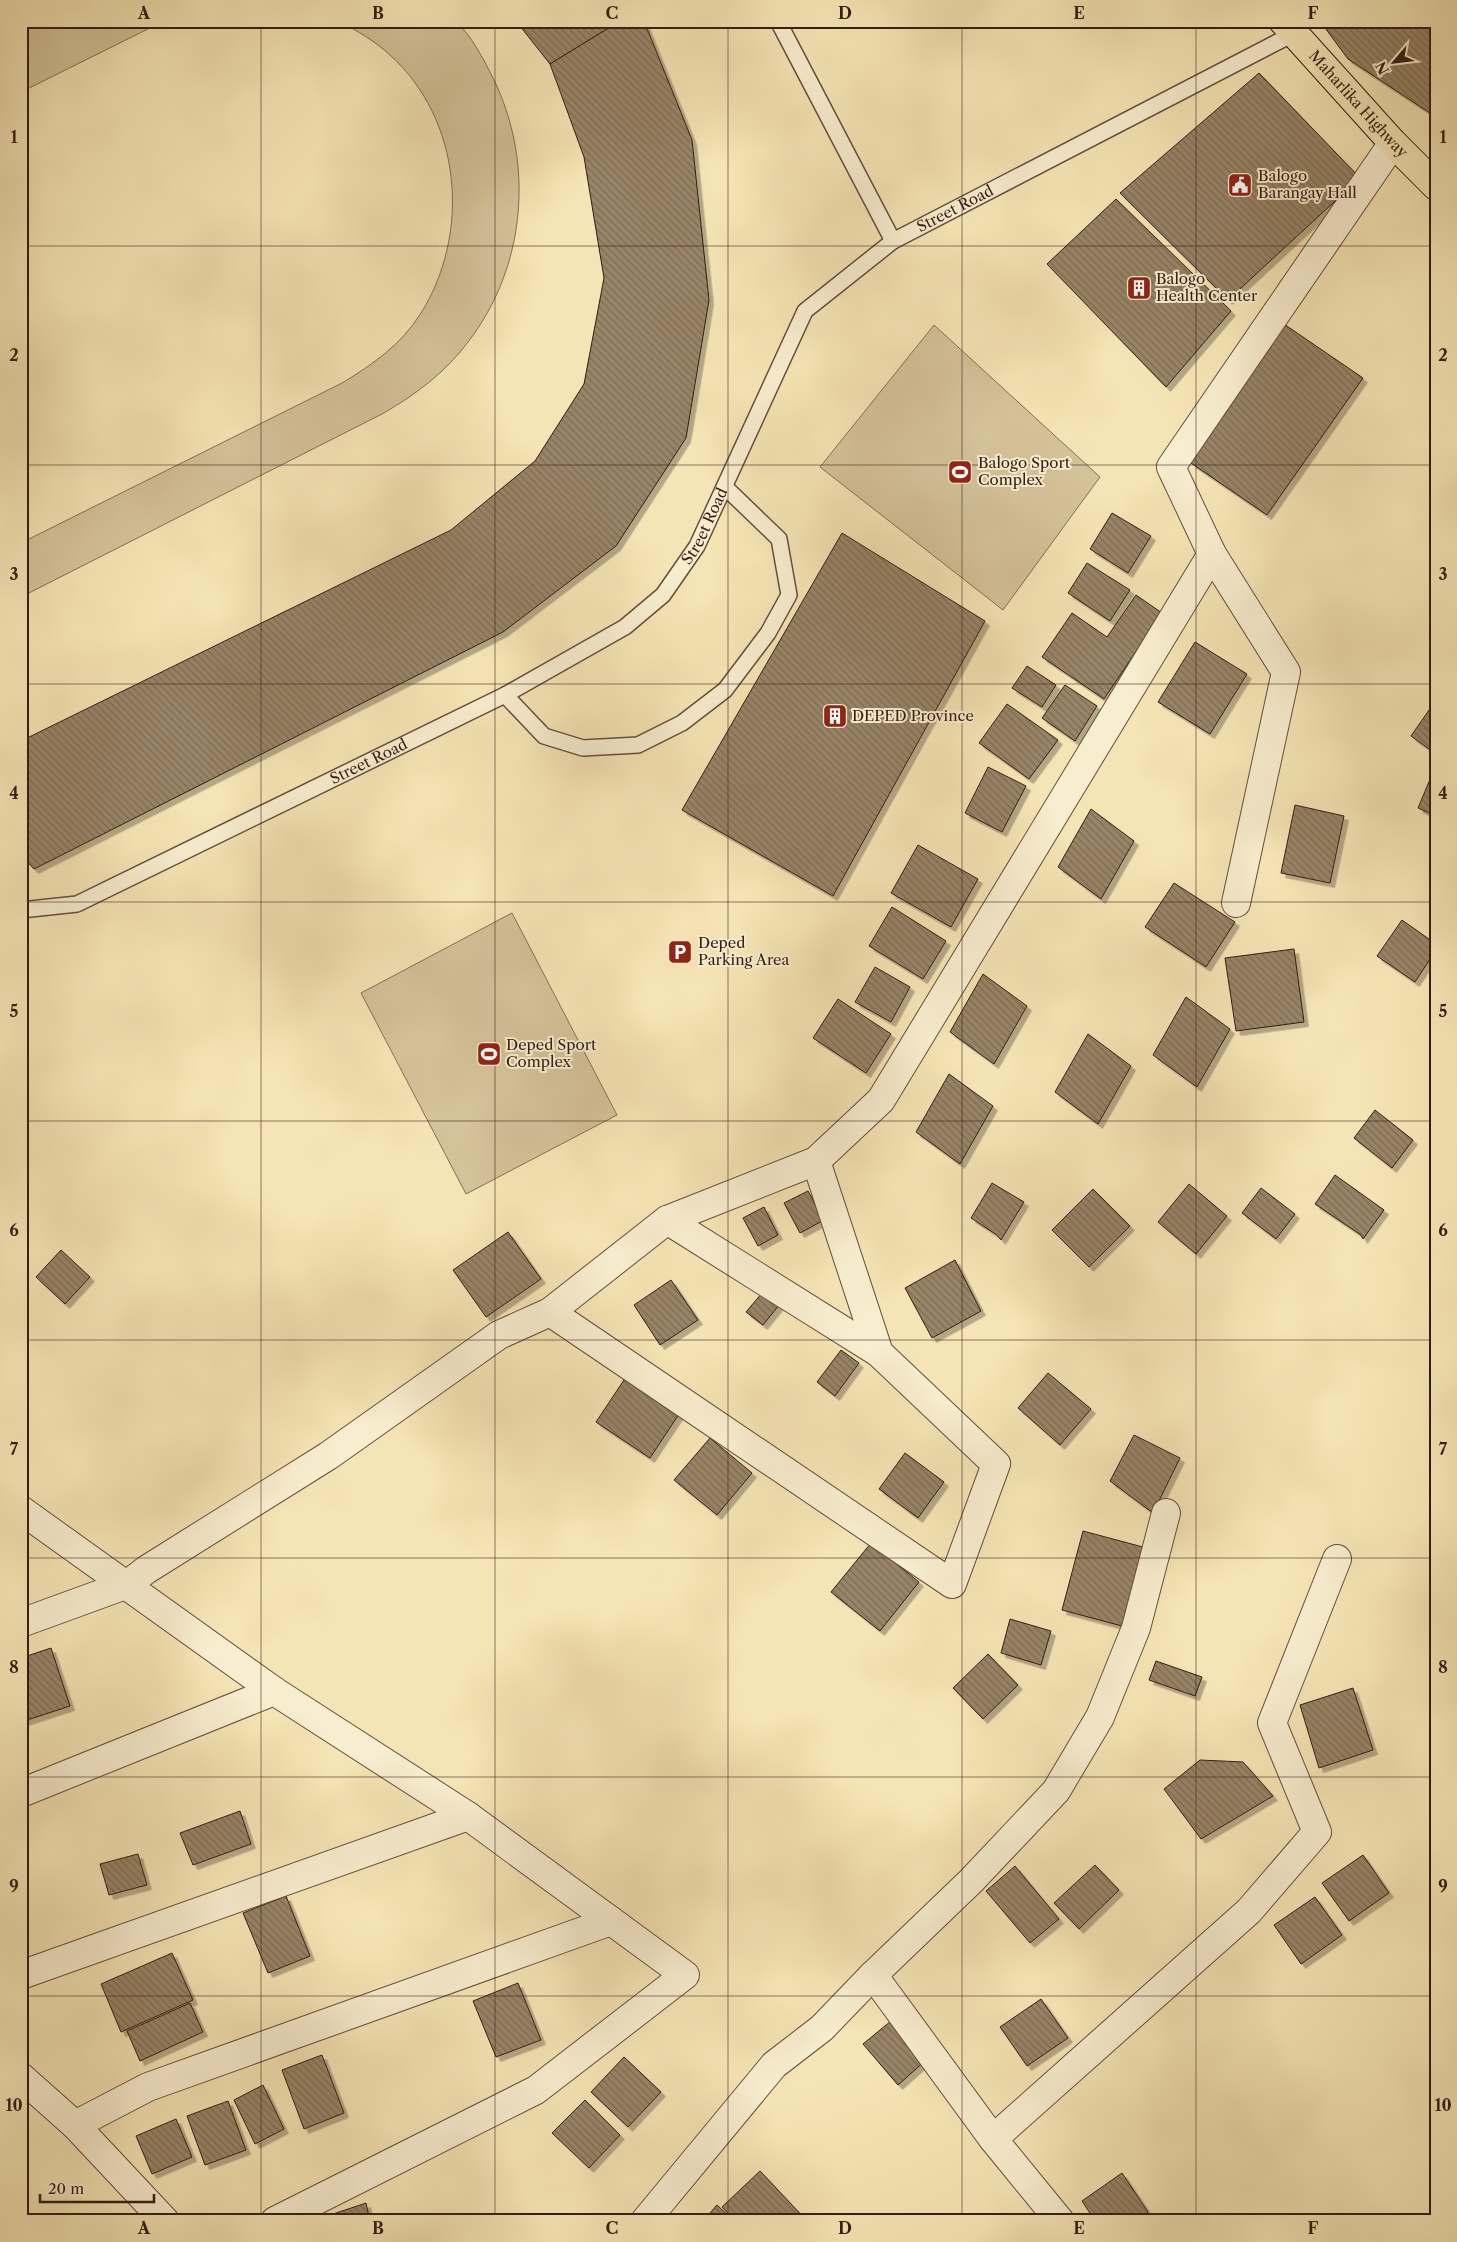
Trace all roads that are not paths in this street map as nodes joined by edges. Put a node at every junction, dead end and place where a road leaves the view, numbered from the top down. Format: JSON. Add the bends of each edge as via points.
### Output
{"nodes":[{"id":1,"x":778,"y":21,"type":"edge"},
{"id":2,"x":1288,"y":28,"type":"edge"},
{"id":3,"x":1393,"y":143,"type":"junction"},
{"id":4,"x":1436,"y":186,"type":"edge"},
{"id":5,"x":894,"y":241,"type":"junction"},
{"id":6,"x":725,"y":487,"type":"junction"},
{"id":7,"x":1212,"y":554,"type":"junction"},
{"id":8,"x":505,"y":695,"type":"junction"},
{"id":9,"x":1236,"y":903,"type":"dead end"},
{"id":10,"x":21,"y":910,"type":"edge"},
{"id":11,"x":816,"y":1161,"type":"junction"},
{"id":12,"x":668,"y":1220,"type":"junction"},
{"id":13,"x":550,"y":1312,"type":"junction"},
{"id":14,"x":879,"y":1353,"type":"junction"},
{"id":15,"x":21,"y":1510,"type":"edge"},
{"id":16,"x":1166,"y":1513,"type":"dead end"},
{"id":17,"x":1337,"y":1558,"type":"dead end"},
{"id":18,"x":128,"y":1584,"type":"junction"},
{"id":19,"x":21,"y":1623,"type":"edge"},
{"id":20,"x":274,"y":1691,"type":"junction"},
{"id":21,"x":21,"y":1793,"type":"edge"},
{"id":22,"x":468,"y":1816,"type":"junction"},
{"id":23,"x":611,"y":1921,"type":"junction"},
{"id":24,"x":21,"y":1975,"type":"edge"},
{"id":25,"x":873,"y":1975,"type":"junction"},
{"id":26,"x":21,"y":2077,"type":"edge"},
{"id":27,"x":75,"y":2125,"type":"junction"},
{"id":28,"x":993,"y":2139,"type":"junction"},
{"id":29,"x":165,"y":2221,"type":"edge"},
{"id":30,"x":275,"y":2221,"type":"edge"},
{"id":31,"x":645,"y":2221,"type":"edge"},
{"id":32,"x":1060,"y":2221,"type":"edge"}],
"edges":[{"from":1,"to":5,"type":"lane"},
{"from":2,"to":3,"type":"main road","name":"Maharlika Highway"},
{"from":2,"to":5,"type":"lane","name":"Street Road"},
{"from":3,"to":4,"type":"main road","name":"Maharlika Highway"},
{"from":3,"to":7,"type":"street","via":[[1171,467]]},
{"from":5,"to":6,"type":"lane","name":"Street Road","via":[[805,311]]},
{"from":6,"to":8,"type":"lane","name":"Street Road","via":[[697,546],[663,595],[625,627]]},
{"from":6,"to":8,"type":"lane","via":[[779,539],[789,594],[768,633],[724,690],[682,723],[638,745],[583,748],[544,736]]},
{"from":7,"to":9,"type":"street","via":[[1286,672]]},
{"from":7,"to":11,"type":"street","via":[[882,1100]]},
{"from":8,"to":10,"type":"lane","name":"Street Road","via":[[77,904]]},
{"from":11,"to":12,"type":"street"},
{"from":11,"to":14,"type":"street"},
{"from":12,"to":13,"type":"street"},
{"from":12,"to":14,"type":"street"},
{"from":13,"to":14,"type":"street","via":[[952,1584],[996,1464]]},
{"from":13,"to":18,"type":"street","via":[[499,1335],[328,1456]]},
{"from":15,"to":18,"type":"street"},
{"from":16,"to":25,"type":"street","via":[[1136,1628],[1100,1717],[1056,1791],[971,1881]]},
{"from":17,"to":28,"type":"street","via":[[1272,1723],[1317,1832],[1248,1911]]},
{"from":18,"to":19,"type":"street"},
{"from":18,"to":20,"type":"street"},
{"from":20,"to":21,"type":"street"},
{"from":20,"to":22,"type":"street"},
{"from":22,"to":23,"type":"street"},
{"from":22,"to":24,"type":"street"},
{"from":23,"to":27,"type":"street","via":[[148,2087]]},
{"from":23,"to":30,"type":"street","via":[[685,1975],[536,2090]]},
{"from":25,"to":28,"type":"street"},
{"from":25,"to":31,"type":"street","via":[[822,2028],[774,2065]]},
{"from":26,"to":27,"type":"street"},
{"from":27,"to":29,"type":"street"},
{"from":28,"to":32,"type":"street"}]}
